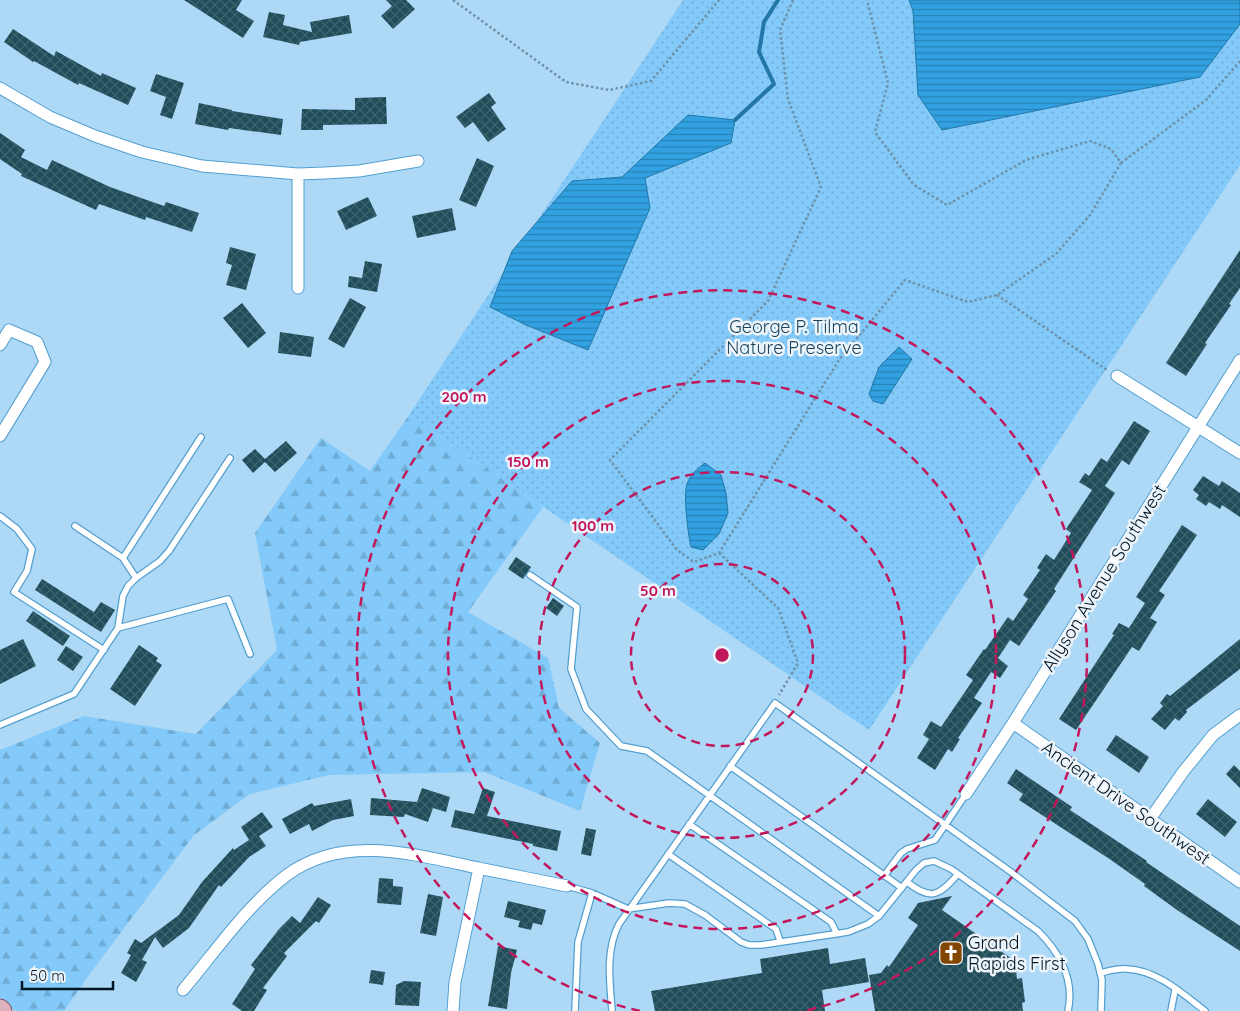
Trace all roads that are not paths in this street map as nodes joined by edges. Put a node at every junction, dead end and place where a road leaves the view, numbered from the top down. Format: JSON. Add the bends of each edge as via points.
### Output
{"nodes":[{"id":1,"x":0,"y":88,"type":"edge"},
{"id":2,"x":418,"y":161,"type":"dead end"},
{"id":3,"x":298,"y":174,"type":"junction"},
{"id":4,"x":298,"y":288,"type":"dead end"},
{"id":5,"x":0,"y":345,"type":"edge"},
{"id":6,"x":1240,"y":360,"type":"edge"},
{"id":7,"x":1117,"y":376,"type":"road end"},
{"id":8,"x":1198,"y":426,"type":"junction"},
{"id":9,"x":0,"y":436,"type":"edge"},
{"id":10,"x":201,"y":437,"type":"dead end"},
{"id":11,"x":1240,"y":453,"type":"edge"},
{"id":12,"x":230,"y":458,"type":"dead end"},
{"id":13,"x":0,"y":516,"type":"edge"},
{"id":14,"x":75,"y":526,"type":"dead end"},
{"id":15,"x":123,"y":558,"type":"junction"},
{"id":16,"x":530,"y":575,"type":"dead end"},
{"id":17,"x":136,"y":578,"type":"junction"},
{"id":18,"x":118,"y":628,"type":"junction"},
{"id":19,"x":104,"y":650,"type":"junction"},
{"id":20,"x":250,"y":654,"type":"dead end"},
{"id":21,"x":1240,"y":715,"type":"edge"},
{"id":22,"x":1013,"y":723,"type":"junction"},
{"id":23,"x":0,"y":725,"type":"edge"},
{"id":24,"x":730,"y":766,"type":"junction"},
{"id":25,"x":966,"y":794,"type":"joint"},
{"id":26,"x":710,"y":795,"type":"junction"},
{"id":27,"x":1150,"y":819,"type":"junction"},
{"id":28,"x":689,"y":824,"type":"junction"},
{"id":29,"x":945,"y":827,"type":"junction"},
{"id":30,"x":668,"y":854,"type":"junction"},
{"id":31,"x":479,"y":868,"type":"junction"},
{"id":32,"x":958,"y":874,"type":"junction"},
{"id":33,"x":884,"y":876,"type":"junction"},
{"id":34,"x":907,"y":882,"type":"junction"},
{"id":35,"x":1240,"y":882,"type":"edge"},
{"id":36,"x":567,"y":886,"type":"joint"},
{"id":37,"x":902,"y":888,"type":"junction"},
{"id":38,"x":592,"y":892,"type":"junction"},
{"id":39,"x":628,"y":909,"type":"junction"},
{"id":40,"x":880,"y":916,"type":"junction"},
{"id":41,"x":837,"y":934,"type":"junction"},
{"id":42,"x":780,"y":941,"type":"junction"},
{"id":43,"x":1100,"y":973,"type":"junction"},
{"id":44,"x":183,"y":990,"type":"dead end"},
{"id":45,"x":1175,"y":990,"type":"junction"},
{"id":46,"x":453,"y":1011,"type":"edge"},
{"id":47,"x":575,"y":1011,"type":"edge"},
{"id":48,"x":612,"y":1011,"type":"edge"},
{"id":49,"x":1068,"y":1011,"type":"edge"},
{"id":50,"x":1101,"y":1011,"type":"edge"},
{"id":51,"x":1171,"y":1011,"type":"edge"},
{"id":52,"x":1206,"y":1011,"type":"edge"}],
"edges":[{"from":1,"to":3,"type":"street","via":[[50,117],[142,152],[202,166]]},
{"from":2,"to":3,"type":"street","via":[[359,171]]},
{"from":3,"to":4,"type":"street"},
{"from":5,"to":9,"type":"street","via":[[9,330],[37,342],[45,362]]},
{"from":6,"to":8,"type":"street","name":"Allyson Avenue Southwest"},
{"from":7,"to":8,"type":"street"},
{"from":8,"to":11,"type":"street"},
{"from":8,"to":22,"type":"street","name":"Allyson Avenue Southwest"},
{"from":10,"to":15,"type":"lane"},
{"from":12,"to":17,"type":"lane","via":[[169,551]]},
{"from":13,"to":19,"type":"lane","via":[[17,529],[32,549],[27,571],[14,592]]},
{"from":14,"to":15,"type":"lane"},
{"from":15,"to":17,"type":"lane"},
{"from":16,"to":26,"type":"lane","via":[[577,607],[572,669],[586,709],[621,746],[647,751]]},
{"from":17,"to":18,"type":"lane","via":[[123,596]]},
{"from":18,"to":19,"type":"lane"},
{"from":18,"to":20,"type":"lane","via":[[228,599]]},
{"from":19,"to":23,"type":"lane","via":[[74,694]]},
{"from":21,"to":27,"type":"street","via":[[1214,735]]},
{"from":22,"to":25,"type":"street","name":"Allyson Avenue Southwest"},
{"from":22,"to":27,"type":"street","name":"Ancient Drive Southwest"},
{"from":24,"to":26,"type":"lane"},
{"from":24,"to":29,"type":"lane","via":[[775,703]]},
{"from":24,"to":33,"type":"lane"},
{"from":25,"to":29,"type":"lane"},
{"from":26,"to":28,"type":"lane"},
{"from":26,"to":40,"type":"lane"},
{"from":27,"to":35,"type":"street","name":"Ancient Drive Southwest"},
{"from":28,"to":30,"type":"lane"},
{"from":28,"to":41,"type":"lane","via":[[831,922]]},
{"from":29,"to":33,"type":"lane","via":[[935,840],[912,846],[901,853]]},
{"from":29,"to":43,"type":"lane","via":[[1075,921],[1091,945]]},
{"from":30,"to":39,"type":"lane"},
{"from":30,"to":42,"type":"lane","via":[[776,928]]},
{"from":31,"to":36,"type":"street"},
{"from":31,"to":44,"type":"street","via":[[381,850],[348,852],[312,861],[288,874],[262,897]]},
{"from":31,"to":46,"type":"street","via":[[455,982]]},
{"from":32,"to":34,"type":"lane","via":[[943,890],[931,895],[920,892]]},
{"from":32,"to":34,"type":"lane","via":[[934,861],[924,863]]},
{"from":32,"to":49,"type":"lane","via":[[1050,942],[1068,977]]},
{"from":33,"to":37,"type":"lane"},
{"from":34,"to":37,"type":"lane"},
{"from":36,"to":38,"type":"lane"},
{"from":37,"to":40,"type":"lane"},
{"from":38,"to":39,"type":"lane"},
{"from":38,"to":47,"type":"lane","via":[[578,942]]},
{"from":39,"to":42,"type":"lane","via":[[678,902],[698,910],[741,942],[749,945]]},
{"from":39,"to":48,"type":"lane","via":[[616,930],[611,950]]},
{"from":40,"to":41,"type":"lane","via":[[860,928]]},
{"from":41,"to":42,"type":"lane"},
{"from":43,"to":45,"type":"lane","via":[[1126,969],[1141,971]]},
{"from":43,"to":50,"type":"lane"},
{"from":45,"to":51,"type":"lane"},
{"from":45,"to":52,"type":"lane"}]}
